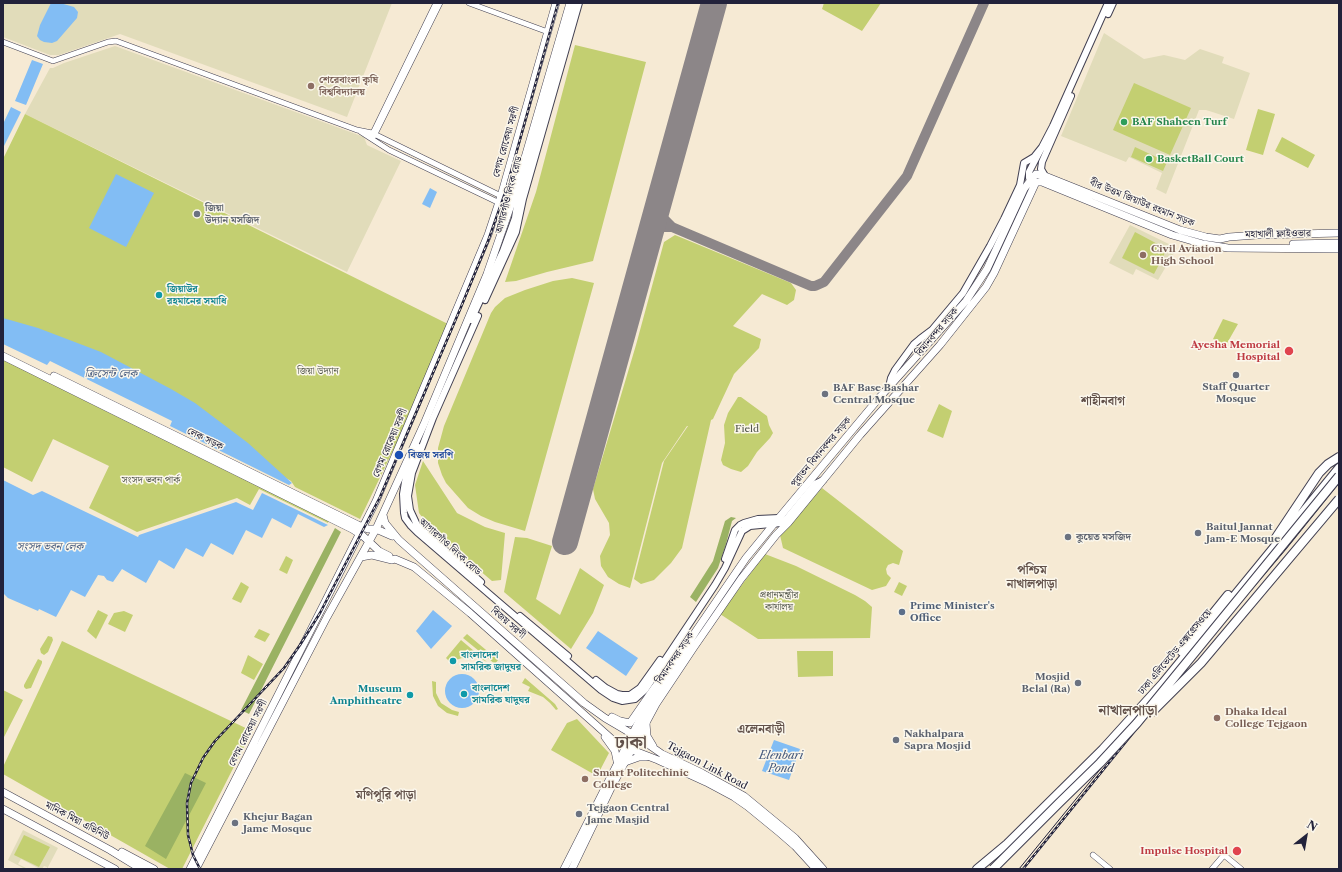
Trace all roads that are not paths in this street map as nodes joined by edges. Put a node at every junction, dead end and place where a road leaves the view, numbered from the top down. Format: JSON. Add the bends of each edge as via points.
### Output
{"nodes":[{"id":1,"x":436,"y":3,"type":"edge"},
{"id":2,"x":440,"y":3,"type":"edge"},
{"id":3,"x":469,"y":3,"type":"edge"},
{"id":4,"x":556,"y":3,"type":"edge"},
{"id":5,"x":570,"y":3,"type":"edge"},
{"id":6,"x":574,"y":3,"type":"edge"},
{"id":7,"x":579,"y":3,"type":"edge"},
{"id":8,"x":1108,"y":3,"type":"edge"},
{"id":9,"x":1113,"y":3,"type":"edge"},
{"id":10,"x":548,"y":32,"type":"junction"},
{"id":11,"x":560,"y":37,"type":"junction"},
{"id":12,"x":3,"y":42,"type":"edge"},
{"id":13,"x":372,"y":136,"type":"junction"},
{"id":14,"x":386,"y":141,"type":"junction"},
{"id":15,"x":383,"y":147,"type":"junction"},
{"id":16,"x":1042,"y":147,"type":"junction"},
{"id":17,"x":430,"y":162,"type":"junction"},
{"id":18,"x":1031,"y":167,"type":"junction"},
{"id":19,"x":427,"y":168,"type":"junction"},
{"id":20,"x":1037,"y":178,"type":"junction"},
{"id":21,"x":477,"y":184,"type":"junction"},
{"id":22,"x":1020,"y":185,"type":"junction"},
{"id":23,"x":474,"y":190,"type":"junction"},
{"id":24,"x":500,"y":199,"type":"junction"},
{"id":25,"x":511,"y":205,"type":"junction"},
{"id":26,"x":1339,"y":233,"type":"edge"},
{"id":27,"x":1339,"y":239,"type":"edge"},
{"id":28,"x":1219,"y":242,"type":"junction"},
{"id":29,"x":1339,"y":243,"type":"edge"},
{"id":30,"x":1339,"y":249,"type":"edge"},
{"id":31,"x":494,"y":268,"type":"junction"},
{"id":32,"x":3,"y":351,"type":"edge"},
{"id":33,"x":3,"y":356,"type":"edge"},
{"id":34,"x":889,"y":387,"type":"junction"},
{"id":35,"x":879,"y":398,"type":"junction"},
{"id":36,"x":887,"y":405,"type":"junction"},
{"id":37,"x":1339,"y":457,"type":"edge"},
{"id":38,"x":1339,"y":468,"type":"edge"},
{"id":39,"x":1339,"y":476,"type":"edge"},
{"id":40,"x":824,"y":479,"type":"junction"},
{"id":41,"x":1339,"y":500,"type":"edge"},
{"id":42,"x":406,"y":510,"type":"junction"},
{"id":43,"x":383,"y":516,"type":"junction"},
{"id":44,"x":779,"y":518,"type":"junction"},
{"id":45,"x":771,"y":527,"type":"junction"},
{"id":46,"x":376,"y":529,"type":"junction"},
{"id":47,"x":362,"y":530,"type":"junction"},
{"id":48,"x":776,"y":535,"type":"junction"},
{"id":49,"x":399,"y":540,"type":"junction"},
{"id":50,"x":369,"y":541,"type":"junction"},
{"id":51,"x":758,"y":543,"type":"junction"},
{"id":52,"x":765,"y":548,"type":"junction"},
{"id":53,"x":361,"y":556,"type":"junction"},
{"id":54,"x":394,"y":559,"type":"junction"},
{"id":55,"x":676,"y":661,"type":"junction"},
{"id":56,"x":1163,"y":683,"type":"junction"},
{"id":57,"x":568,"y":689,"type":"junction"},
{"id":58,"x":646,"y":723,"type":"junction"},
{"id":59,"x":1137,"y":723,"type":"junction"},
{"id":60,"x":596,"y":725,"type":"junction"},
{"id":61,"x":632,"y":734,"type":"junction"},
{"id":62,"x":639,"y":738,"type":"junction"},
{"id":63,"x":625,"y":747,"type":"junction"},
{"id":64,"x":632,"y":750,"type":"junction"},
{"id":65,"x":660,"y":757,"type":"junction"},
{"id":66,"x":621,"y":762,"type":"junction"},
{"id":67,"x":3,"y":792,"type":"edge"},
{"id":68,"x":3,"y":809,"type":"edge"},
{"id":69,"x":110,"y":850,"type":"junction"},
{"id":70,"x":805,"y":852,"type":"junction"},
{"id":71,"x":1093,"y":855,"type":"dead end"},
{"id":72,"x":114,"y":869,"type":"edge"},
{"id":73,"x":141,"y":869,"type":"edge"},
{"id":74,"x":154,"y":869,"type":"edge"},
{"id":75,"x":190,"y":869,"type":"edge"},
{"id":76,"x":196,"y":869,"type":"edge"},
{"id":77,"x":564,"y":869,"type":"edge"},
{"id":78,"x":572,"y":869,"type":"edge"},
{"id":79,"x":816,"y":869,"type":"edge"},
{"id":80,"x":823,"y":869,"type":"edge"},
{"id":81,"x":977,"y":869,"type":"edge"},
{"id":82,"x":993,"y":869,"type":"edge"},
{"id":83,"x":1110,"y":869,"type":"edge"},
{"id":84,"x":1212,"y":869,"type":"edge"},
{"id":85,"x":1241,"y":869,"type":"edge"}],
"edges":[{"from":1,"to":13,"type":"street"},
{"from":2,"to":13,"type":"street"},
{"from":3,"to":10,"type":"street"},
{"from":4,"to":10,"type":"main road","name":"বেগম রোকেয়া সরণী"},
{"from":5,"to":11,"type":"main road","name":"বেগম রোকেয়া সরণী"},
{"from":6,"to":31,"type":"main road","name":"আগারগাঁও লিংক রোড","via":[[518,198],[515,218]]},
{"from":7,"to":42,"type":"main road","name":"আগারগাঁও লিংক রোড","via":[[522,199],[516,232],[433,418],[412,473]]},
{"from":8,"to":16,"type":"main road"},
{"from":9,"to":20,"type":"main road"},
{"from":10,"to":11,"type":"main road"},
{"from":10,"to":24,"type":"main road","name":"বেগম রোকেয়া সরণী"},
{"from":11,"to":25,"type":"main road","name":"বেগম রোকেয়া সরণী"},
{"from":12,"to":13,"type":"street","via":[[53,61],[116,41]]},
{"from":13,"to":14,"type":"street"},
{"from":13,"to":15,"type":"street"},
{"from":14,"to":15,"type":"street"},
{"from":14,"to":17,"type":"street"},
{"from":15,"to":19,"type":"street"},
{"from":16,"to":18,"type":"main road"},
{"from":16,"to":22,"type":"main road","via":[[1034,157],[1024,163]]},
{"from":17,"to":19,"type":"street"},
{"from":17,"to":21,"type":"street"},
{"from":18,"to":20,"type":"main road","via":[[1028,177]]},
{"from":18,"to":22,"type":"main road"},
{"from":19,"to":23,"type":"street"},
{"from":20,"to":28,"type":"main road","name":"বীর উত্তম জিয়াউর রহমান সড়ক"},
{"from":20,"to":34,"type":"main road","name":"পুরাতন বিমানবন্দর সড়ক","via":[[1024,189],[978,283],[954,315]]},
{"from":20,"to":36,"type":"main road","name":"বিমানবন্দর সড়ক","via":[[986,287],[940,345]]},
{"from":21,"to":23,"type":"street"},
{"from":21,"to":24,"type":"street"},
{"from":22,"to":34,"type":"main road","via":[[963,293],[932,330],[911,348],[895,370]]},
{"from":23,"to":24,"type":"street"},
{"from":24,"to":25,"type":"street"},
{"from":24,"to":47,"type":"main road","name":"বেগম রোকেয়া সরণী","via":[[488,235]]},
{"from":25,"to":31,"type":"main road","name":"বেগম রোকেয়া সরণী","via":[[514,215]]},
{"from":25,"to":43,"type":"main road","name":"বেগম রোকেয়া সরণী","via":[[487,274]]},
{"from":26,"to":28,"type":"main road","name":"বীর উত্তম জিয়াউর রহমান সড়ক","via":[[1229,237]]},
{"from":27,"to":28,"type":"main road","name":"মহাখালী ফ্লাইওভার"},
{"from":28,"to":29,"type":"main road","name":"মহাখালী ফ্লাইওভার"},
{"from":28,"to":30,"type":"main road","name":"বীর উত্তম জিয়াউর রহমান সড়ক","via":[[1228,248]]},
{"from":31,"to":42,"type":"main road","name":"আগারগাঁও লিংক রোড","via":[[408,468],[403,494]]},
{"from":32,"to":47,"type":"main road","name":"লেক সড়ক"},
{"from":33,"to":47,"type":"main road"},
{"from":34,"to":35,"type":"main road","name":"পুরাতন বিমানবন্দর সড়ক"},
{"from":35,"to":36,"type":"main road"},
{"from":35,"to":44,"type":"main road","name":"পুরাতন বিমানবন্দর সড়ক"},
{"from":36,"to":40,"type":"main road","name":"বিমানবন্দর সড়ক"},
{"from":37,"to":56,"type":"highway","via":[[1319,473],[1270,545],[1192,639]]},
{"from":38,"to":56,"type":"highway","name":"ঢাকা এলিভেটেড এক্সপ্রেসওয়ে"},
{"from":39,"to":59,"type":"highway","name":"ঢাকা এলিভেটেড এক্সপ্রেসওয়ে","bridge":true},
{"from":40,"to":45,"type":"main road","name":"বিমানবন্দর সড়ক","via":[[815,484],[783,521]]},
{"from":40,"to":48,"type":"main road","name":"বিমানবন্দর সড়ক"},
{"from":41,"to":59,"type":"highway","bridge":true,"via":[[1201,663],[1150,714]]},
{"from":42,"to":44,"type":"main road","name":"আগারগাঁও লিংক রোড","via":[[422,530],[490,591],[606,688],[625,695],[635,693],[640,688],[713,584],[737,528],[750,521]]},
{"from":42,"to":45,"type":"main road","name":"আগারগাঁও লিংক রোড","via":[[405,518],[428,542],[601,690],[625,701],[638,697],[648,686],[715,585],[742,531],[750,526]]},
{"from":43,"to":46,"type":"main road","name":"বেগম রোকেয়া সরণী"},
{"from":43,"to":49,"type":"main road","name":"বিজয় সরণী","via":[[384,523]]},
{"from":44,"to":45,"type":"main road","name":"পুরাতন বিমানবন্দর সড়ক"},
{"from":45,"to":48,"type":"main road"},
{"from":45,"to":51,"type":"main road","name":"পুরাতন বিমানবন্দর সড়ক"},
{"from":46,"to":47,"type":"main road","name":"লেক সড়ক"},
{"from":46,"to":49,"type":"main road","name":"লেক সড়ক"},
{"from":46,"to":50,"type":"main road","name":"বেগম রোকেয়া সরণী"},
{"from":47,"to":50,"type":"main road"},
{"from":47,"to":75,"type":"main road","name":"বেগম রোকেয়া সরণী"},
{"from":48,"to":52,"type":"main road","name":"বিমানবন্দর সড়ক"},
{"from":49,"to":57,"type":"main road","name":"বিজয় সরণী"},
{"from":50,"to":53,"type":"main road","name":"বেগম রোকেয়া সরণী"},
{"from":50,"to":54,"type":"main road"},
{"from":51,"to":52,"type":"main road"},
{"from":51,"to":55,"type":"main road","name":"পুরাতন বিমানবন্দর সড়ক"},
{"from":52,"to":58,"type":"main road","name":"বিমানবন্দর সড়ক","via":[[694,647]]},
{"from":53,"to":54,"type":"main road","name":"বিজয় সরণী"},
{"from":53,"to":76,"type":"main road","name":"বেগম রোকেয়া সরণী"},
{"from":54,"to":60,"type":"main road","name":"বিজয় সরণী","via":[[411,565],[434,583]]},
{"from":55,"to":57,"type":"main road","via":[[630,722],[618,720]]},
{"from":55,"to":61,"type":"main road","name":"পুরাতন বিমানবন্দর সড়ক"},
{"from":56,"to":81,"type":"highway","name":"ঢাকা এলিভেটেড এক্সপ্রেসওয়ে","via":[[1098,755],[1007,844]]},
{"from":57,"to":61,"type":"main road","name":"বিজয় সরণী","via":[[595,712]]},
{"from":58,"to":62,"type":"main road","name":"বিমানবন্দর সড়ক"},
{"from":58,"to":65,"type":"main road","via":[[647,736]]},
{"from":59,"to":82,"type":"highway","name":"ঢাকা এলিভেটেড এক্সপ্রেসওয়ে","bridge":true},
{"from":60,"to":63,"type":"main road","name":"বিজয় সরণী"},
{"from":60,"to":66,"type":"main road"},
{"from":61,"to":62,"type":"main road","name":"Tejgaon Link Road"},
{"from":61,"to":63,"type":"main road","name":"পুরাতন বিমানবন্দর সড়ক"},
{"from":62,"to":64,"type":"main road","name":"বিমানবন্দর সড়ক"},
{"from":62,"to":65,"type":"main road","name":"Tejgaon Link Road"},
{"from":63,"to":64,"type":"main road","name":"Tejgaon Link Road"},
{"from":63,"to":66,"type":"main road","name":"বিমানবন্দর সড়ক"},
{"from":64,"to":65,"type":"main road","name":"Tejgaon Link Road"},
{"from":64,"to":66,"type":"main road","name":"বিমানবন্দর সড়ক"},
{"from":65,"to":66,"type":"main road","via":[[639,757]]},
{"from":65,"to":70,"type":"main road","name":"Tejgaon Link Road","via":[[702,773],[738,796],[782,826]]},
{"from":66,"to":77,"type":"main road","name":"বিমানবন্দর সড়ক"},
{"from":66,"to":78,"type":"main road","name":"বিমানবন্দর সড়ক"},
{"from":67,"to":69,"type":"main road","name":"মানিক মিয়া এভিনিউ"},
{"from":68,"to":72,"type":"main road"},
{"from":69,"to":73,"type":"main road","name":"মানিক মিয়া এভিনিউ"},
{"from":69,"to":74,"type":"main road","via":[[120,852]]},
{"from":70,"to":79,"type":"main road"},
{"from":70,"to":80,"type":"main road"},
{"from":71,"to":83,"type":"street"},
{"from":84,"to":85,"type":"street","via":[[1224,855]]}]}
